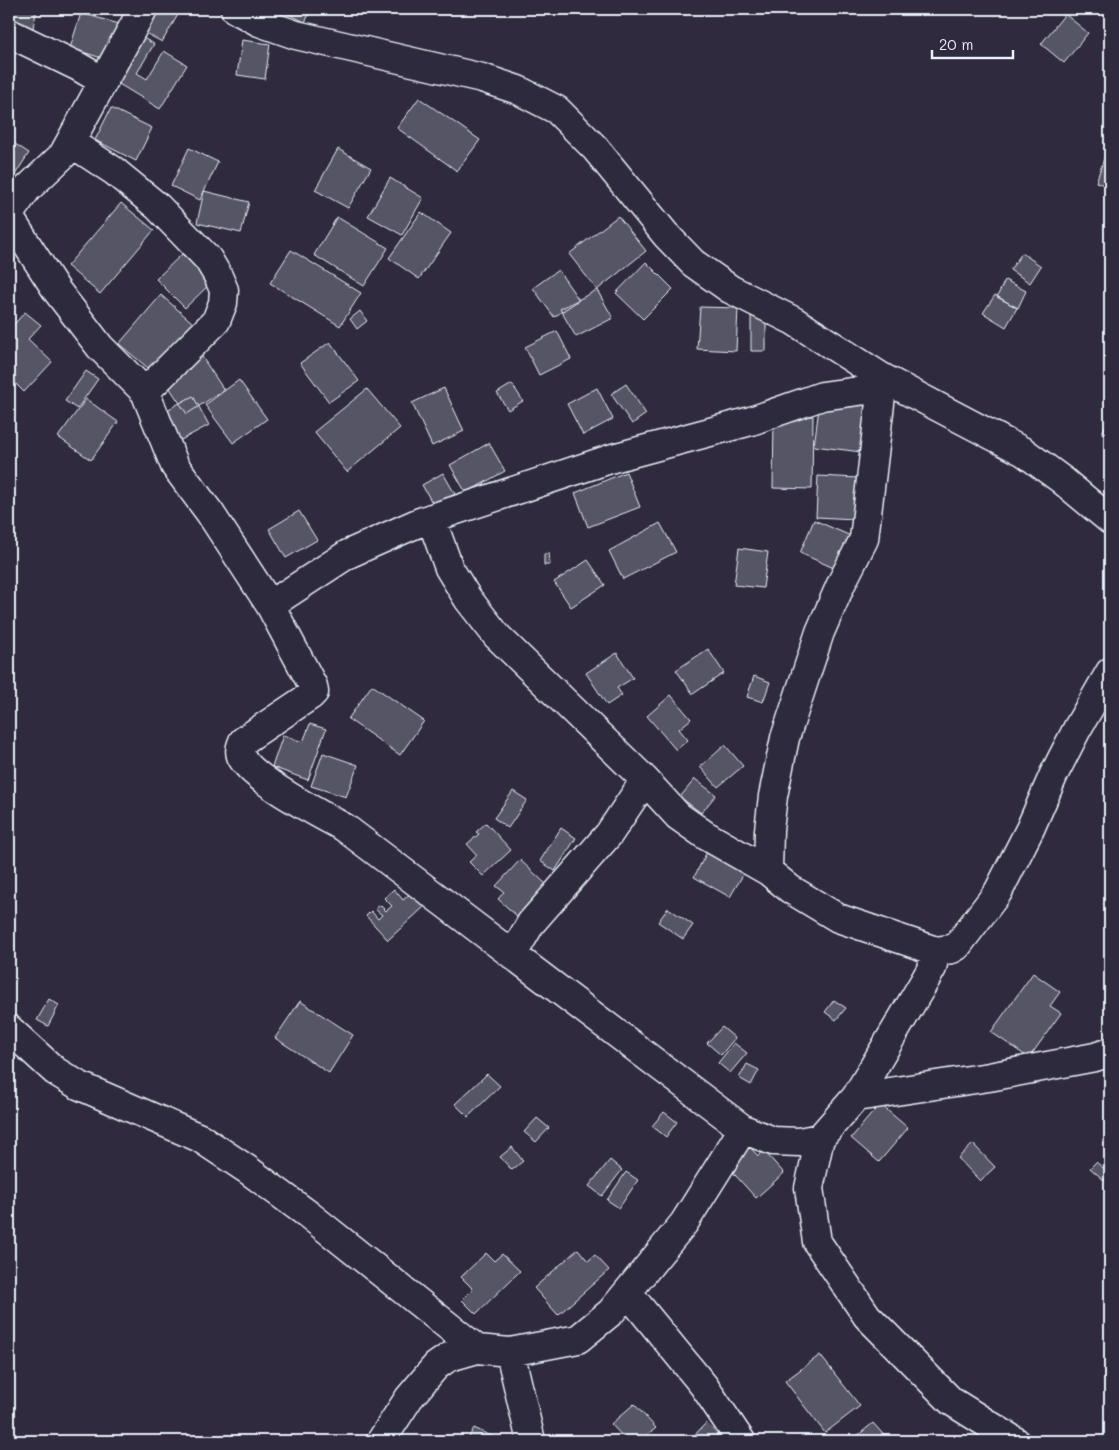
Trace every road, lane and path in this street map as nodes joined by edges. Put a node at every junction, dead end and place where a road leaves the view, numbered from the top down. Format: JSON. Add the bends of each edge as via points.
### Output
{"nodes":[{"id":1,"x":142,"y":9,"type":"edge"},
{"id":2,"x":235,"y":9,"type":"edge"},
{"id":3,"x":9,"y":33,"type":"edge"},
{"id":4,"x":103,"y":81,"type":"junction"},
{"id":5,"x":70,"y":142,"type":"junction"},
{"id":6,"x":9,"y":216,"type":"edge"},
{"id":7,"x":882,"y":383,"type":"junction"},
{"id":8,"x":145,"y":392,"type":"junction"},
{"id":9,"x":431,"y":518,"type":"junction"},
{"id":10,"x":1110,"y":520,"type":"edge"},
{"id":11,"x":270,"y":605,"type":"junction"},
{"id":12,"x":1110,"y":672,"type":"edge"},
{"id":13,"x":645,"y":780,"type":"junction"},
{"id":14,"x":768,"y":871,"type":"junction"},
{"id":15,"x":936,"y":951,"type":"junction"},
{"id":16,"x":512,"y":954,"type":"junction"},
{"id":17,"x":9,"y":1029,"type":"edge"},
{"id":18,"x":1110,"y":1052,"type":"edge"},
{"id":19,"x":856,"y":1097,"type":"junction"},
{"id":20,"x":743,"y":1129,"type":"junction"},
{"id":21,"x":820,"y":1138,"type":"junction"},
{"id":22,"x":628,"y":1293,"type":"junction"},
{"id":23,"x":477,"y":1349,"type":"junction"},
{"id":24,"x":510,"y":1352,"type":"junction"},
{"id":25,"x":381,"y":1441,"type":"edge"},
{"id":26,"x":531,"y":1441,"type":"edge"},
{"id":27,"x":741,"y":1441,"type":"edge"},
{"id":28,"x":1014,"y":1441,"type":"edge"}],
"edges":[{"from":1,"to":4,"type":"street"},
{"from":2,"to":7,"type":"street","via":[[259,22],[296,34],[482,78],[518,90],[557,110],[595,148],[692,263],[730,289],[794,321]]},
{"from":3,"to":4,"type":"street"},
{"from":4,"to":5,"type":"street"},
{"from":5,"to":6,"type":"street","via":[[63,155],[27,189]]},
{"from":5,"to":8,"type":"street","via":[[114,171],[158,208],[208,259],[224,290],[216,320]]},
{"from":6,"to":8,"type":"street","via":[[57,292],[100,347]]},
{"from":7,"to":9,"type":"street","via":[[822,396],[751,421],[613,458]]},
{"from":7,"to":10,"type":"street","via":[[1024,452]]},
{"from":7,"to":14,"type":"street","via":[[864,540],[820,632],[785,738],[773,796]]},
{"from":8,"to":11,"type":"street","via":[[175,466]]},
{"from":9,"to":11,"type":"street","via":[[348,554]]},
{"from":9,"to":13,"type":"street","via":[[449,568],[497,636]]},
{"from":11,"to":16,"type":"street","via":[[314,692],[243,741],[240,751],[247,764],[278,790],[345,828]]},
{"from":12,"to":15,"type":"street","via":[[1077,728],[998,892],[957,946]]},
{"from":13,"to":14,"type":"street","via":[[678,816]]},
{"from":13,"to":16,"type":"street","via":[[610,834],[531,923]]},
{"from":14,"to":15,"type":"street","via":[[790,889],[838,918]]},
{"from":15,"to":19,"type":"street","via":[[932,968]]},
{"from":16,"to":20,"type":"street"},
{"from":17,"to":23,"type":"street","via":[[55,1071],[78,1085],[200,1138],[248,1170]]},
{"from":18,"to":19,"type":"street","via":[[989,1077]]},
{"from":19,"to":21,"type":"street"},
{"from":20,"to":21,"type":"street","via":[[773,1140],[799,1142]]},
{"from":20,"to":22,"type":"street","via":[[684,1223]]},
{"from":21,"to":28,"type":"street","via":[[810,1188],[817,1242],[867,1316],[951,1401]]},
{"from":22,"to":24,"type":"street","via":[[578,1339]]},
{"from":22,"to":27,"type":"street","via":[[704,1386]]},
{"from":23,"to":24,"type":"street"},
{"from":23,"to":25,"type":"street","via":[[449,1357],[436,1366],[408,1398]]},
{"from":24,"to":26,"type":"street"}]}
